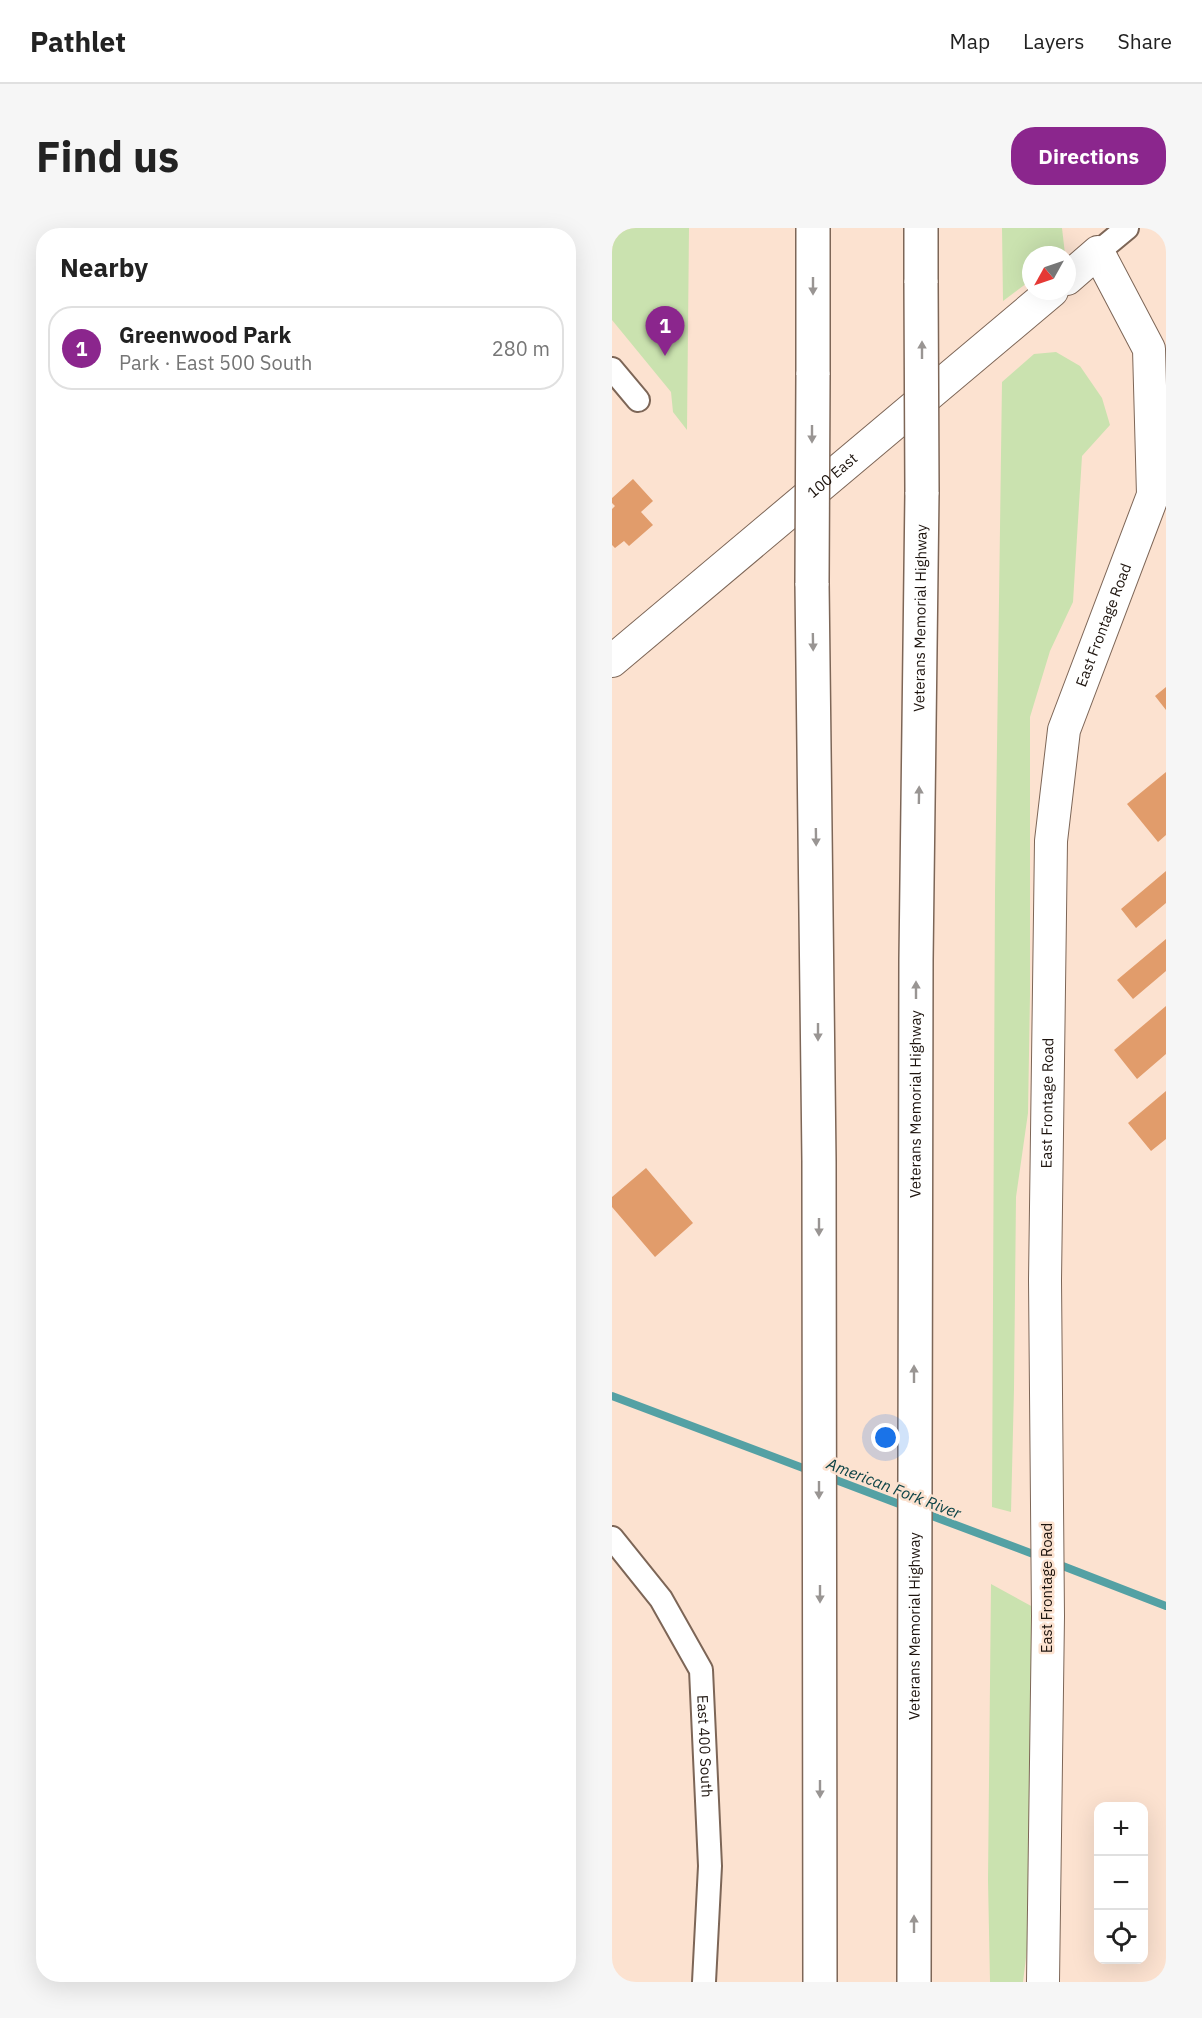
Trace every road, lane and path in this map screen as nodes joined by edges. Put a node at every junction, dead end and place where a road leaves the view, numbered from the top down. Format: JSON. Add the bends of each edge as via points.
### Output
{"nodes":[{"id":1,"x":813,"y":228,"type":"edge"},
{"id":2,"x":921,"y":228,"type":"edge"},
{"id":3,"x":1127,"y":228,"type":"edge"},
{"id":4,"x":1098,"y":252,"type":"junction"},
{"id":5,"x":1076,"y":271,"type":"edge"},
{"id":6,"x":1041,"y":300,"type":"edge"},
{"id":7,"x":612,"y":369,"type":"edge"},
{"id":8,"x":638,"y":400,"type":"dead end"},
{"id":9,"x":612,"y":661,"type":"edge"},
{"id":10,"x":612,"y":1538,"type":"edge"},
{"id":11,"x":704,"y":1982,"type":"edge"},
{"id":12,"x":820,"y":1982,"type":"edge"},
{"id":13,"x":914,"y":1982,"type":"edge"},
{"id":14,"x":1043,"y":1982,"type":"edge"}],
"edges":[{"from":1,"to":12,"type":"highway","one_way":true,"bridge":true},
{"from":13,"to":2,"type":"highway","name":"Veterans Memorial Highway","one_way":true,"bridge":true},
{"from":3,"to":4,"type":"street"},
{"from":4,"to":5,"type":"street"},
{"from":4,"to":14,"type":"street","name":"East Frontage Road","via":[[1149,349],[1153,495],[1064,730],[1051,841]]},
{"from":6,"to":9,"type":"street","name":"100 East"},
{"from":7,"to":8,"type":"street"},
{"from":10,"to":11,"type":"street","name":"East 400 South","via":[[661,1599],[701,1670],[710,1866]]}]}
